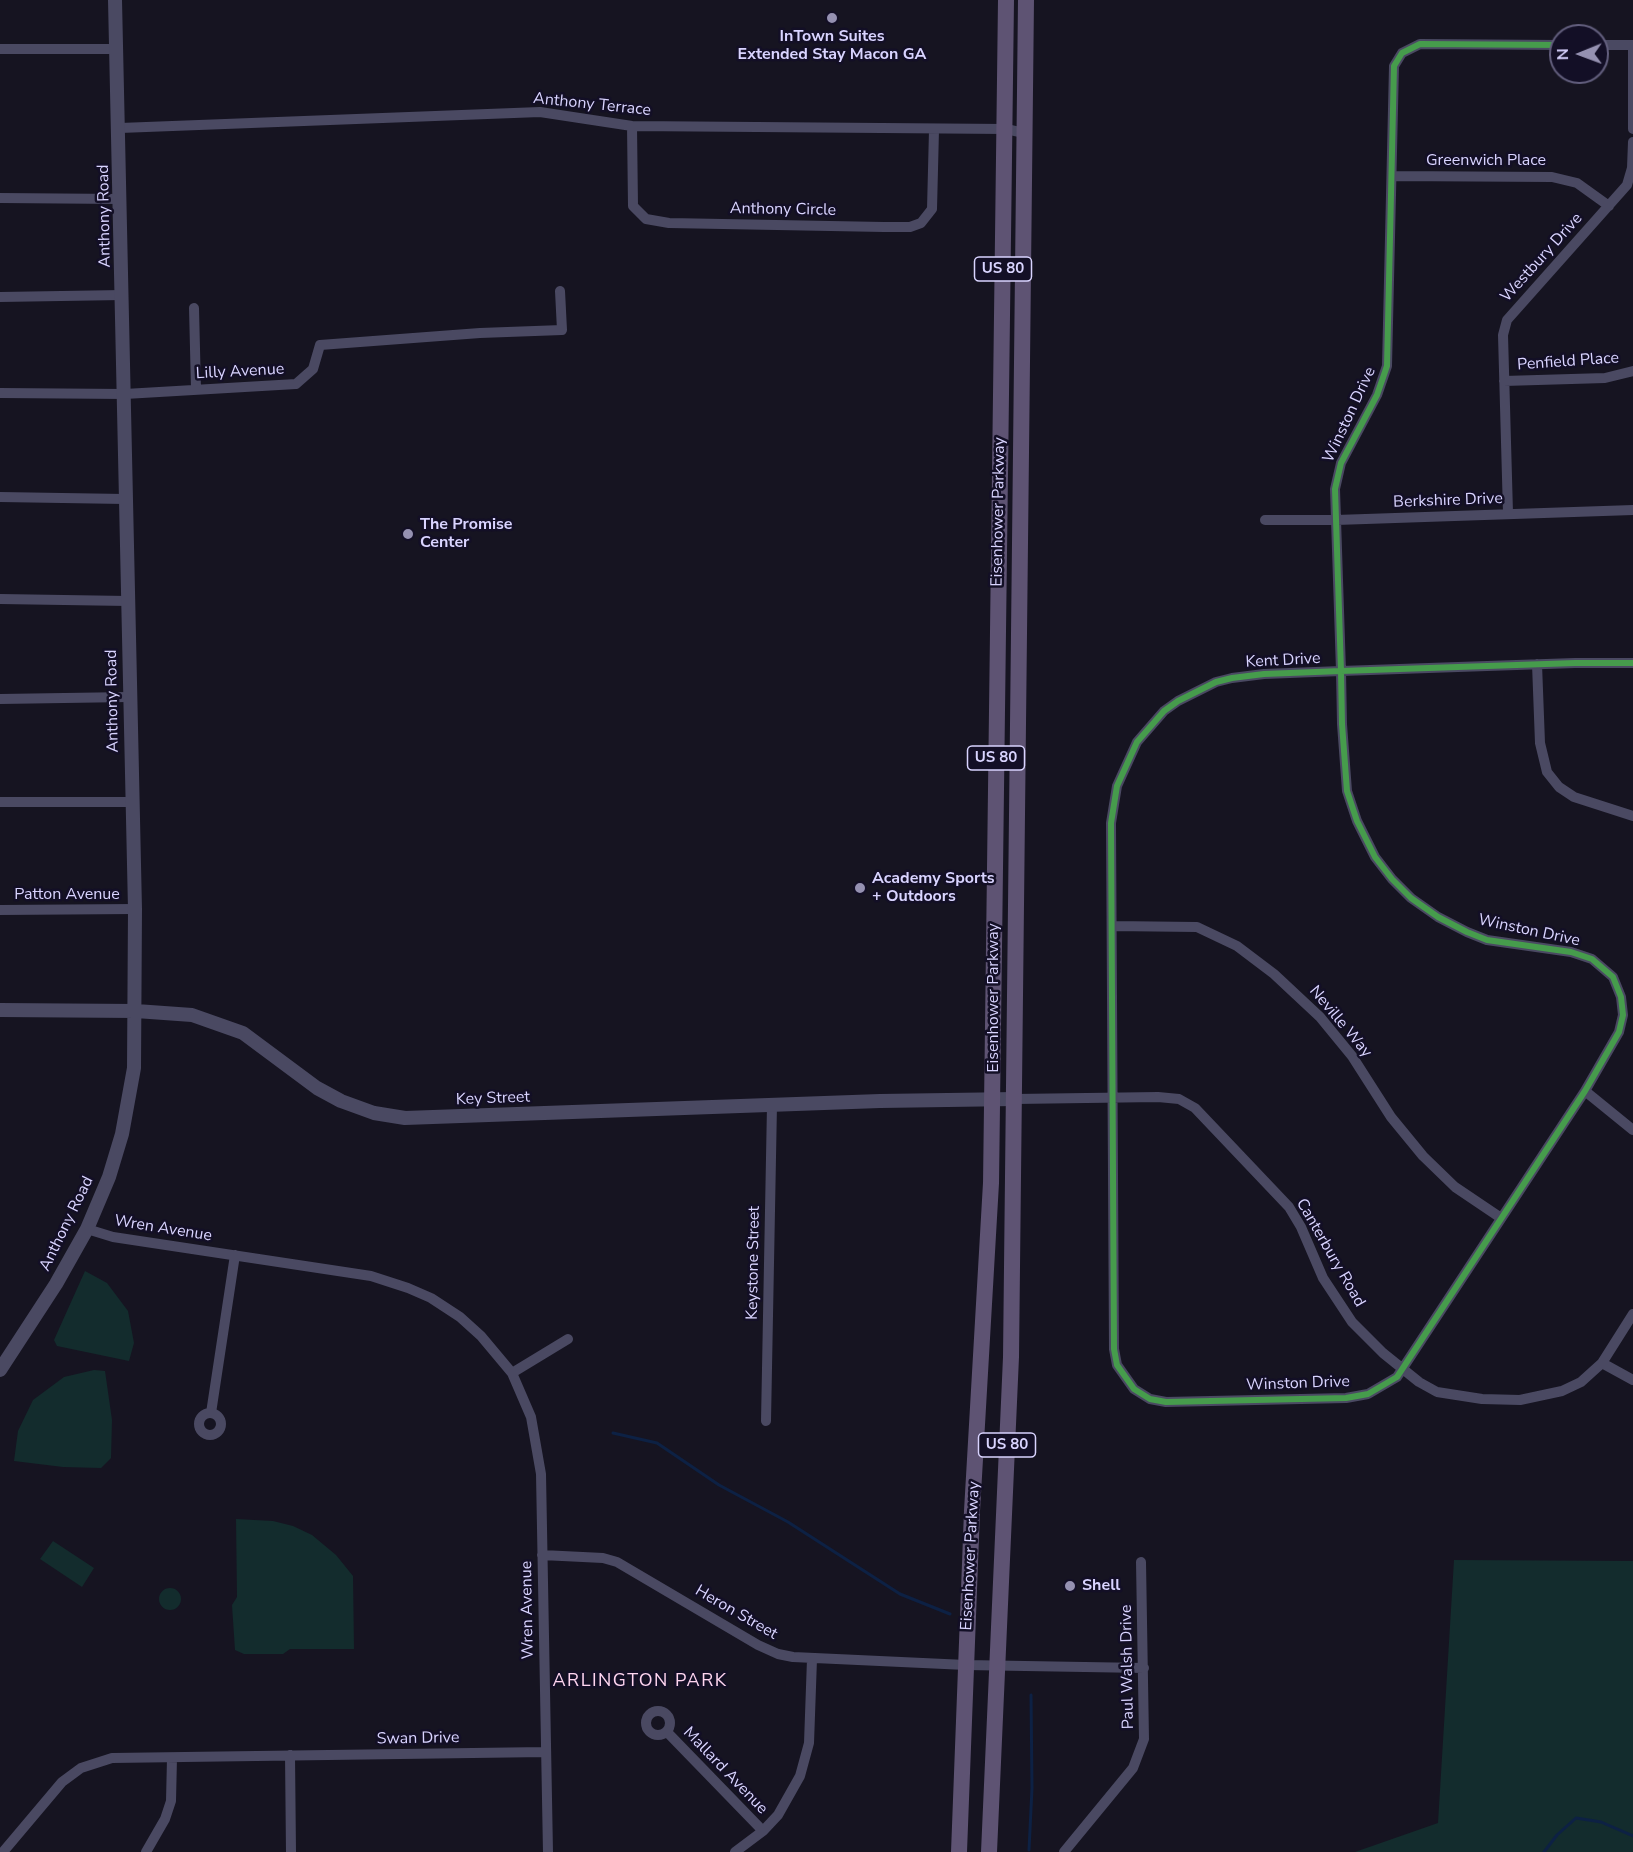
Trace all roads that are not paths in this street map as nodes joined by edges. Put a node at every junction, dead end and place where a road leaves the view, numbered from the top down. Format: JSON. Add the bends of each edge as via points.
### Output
{"nodes":[{"id":1,"x":115,"y":0,"type":"edge"},
{"id":2,"x":1006,"y":0,"type":"edge"},
{"id":3,"x":1026,"y":0,"type":"edge"},
{"id":4,"x":1549,"y":45,"type":"edge"},
{"id":5,"x":1609,"y":45,"type":"edge"},
{"id":6,"x":1633,"y":45,"type":"edge"},
{"id":7,"x":0,"y":49,"type":"edge"},
{"id":8,"x":114,"y":49,"type":"junction"},
{"id":9,"x":632,"y":126,"type":"junction"},
{"id":10,"x":120,"y":128,"type":"junction"},
{"id":11,"x":934,"y":129,"type":"junction"},
{"id":12,"x":1006,"y":129,"type":"junction"},
{"id":13,"x":1633,"y":129,"type":"edge"},
{"id":14,"x":1024,"y":133,"type":"junction"},
{"id":15,"x":1633,"y":142,"type":"edge"},
{"id":16,"x":1392,"y":176,"type":"junction"},
{"id":17,"x":0,"y":198,"type":"edge"},
{"id":18,"x":121,"y":199,"type":"junction"},
{"id":19,"x":1609,"y":206,"type":"junction"},
{"id":20,"x":560,"y":291,"type":"dead end"},
{"id":21,"x":123,"y":295,"type":"junction"},
{"id":22,"x":0,"y":297,"type":"edge"},
{"id":23,"x":194,"y":308,"type":"dead end"},
{"id":24,"x":1633,"y":371,"type":"edge"},
{"id":25,"x":1504,"y":381,"type":"junction"},
{"id":26,"x":196,"y":389,"type":"junction"},
{"id":27,"x":0,"y":393,"type":"edge"},
{"id":28,"x":124,"y":394,"type":"junction"},
{"id":29,"x":0,"y":497,"type":"edge"},
{"id":30,"x":125,"y":499,"type":"junction"},
{"id":31,"x":1633,"y":510,"type":"edge"},
{"id":32,"x":1508,"y":513,"type":"junction"},
{"id":33,"x":1265,"y":520,"type":"dead end"},
{"id":34,"x":1336,"y":520,"type":"junction"},
{"id":35,"x":0,"y":599,"type":"edge"},
{"id":36,"x":128,"y":601,"type":"junction"},
{"id":37,"x":1633,"y":663,"type":"edge"},
{"id":38,"x":1537,"y":664,"type":"junction"},
{"id":39,"x":1341,"y":671,"type":"junction"},
{"id":40,"x":129,"y":697,"type":"junction"},
{"id":41,"x":0,"y":699,"type":"edge"},
{"id":42,"x":0,"y":802,"type":"edge"},
{"id":43,"x":132,"y":802,"type":"junction"},
{"id":44,"x":1633,"y":816,"type":"edge"},
{"id":45,"x":135,"y":909,"type":"junction"},
{"id":46,"x":0,"y":910,"type":"edge"},
{"id":47,"x":1112,"y":926,"type":"junction"},
{"id":48,"x":0,"y":1010,"type":"edge"},
{"id":49,"x":136,"y":1011,"type":"junction"},
{"id":50,"x":1585,"y":1090,"type":"junction"},
{"id":51,"x":1112,"y":1098,"type":"junction"},
{"id":52,"x":993,"y":1099,"type":"junction"},
{"id":53,"x":1015,"y":1099,"type":"junction"},
{"id":54,"x":772,"y":1105,"type":"junction"},
{"id":55,"x":1633,"y":1130,"type":"edge"},
{"id":56,"x":1501,"y":1218,"type":"junction"},
{"id":57,"x":87,"y":1229,"type":"junction"},
{"id":58,"x":235,"y":1255,"type":"junction"},
{"id":59,"x":1633,"y":1314,"type":"edge"},
{"id":60,"x":568,"y":1339,"type":"dead end"},
{"id":61,"x":1602,"y":1363,"type":"junction"},
{"id":62,"x":1402,"y":1368,"type":"junction"},
{"id":63,"x":0,"y":1370,"type":"edge"},
{"id":64,"x":512,"y":1373,"type":"junction"},
{"id":65,"x":1633,"y":1380,"type":"edge"},
{"id":66,"x":211,"y":1413,"type":"dead end"},
{"id":67,"x":766,"y":1421,"type":"dead end"},
{"id":68,"x":542,"y":1555,"type":"junction"},
{"id":69,"x":1141,"y":1562,"type":"dead end"},
{"id":70,"x":812,"y":1659,"type":"junction"},
{"id":71,"x":966,"y":1665,"type":"junction"},
{"id":72,"x":998,"y":1665,"type":"junction"},
{"id":73,"x":1144,"y":1668,"type":"junction"},
{"id":74,"x":666,"y":1732,"type":"dead end"},
{"id":75,"x":545,"y":1752,"type":"junction"},
{"id":76,"x":290,"y":1755,"type":"junction"},
{"id":77,"x":172,"y":1758,"type":"junction"},
{"id":78,"x":763,"y":1831,"type":"junction"},
{"id":79,"x":3,"y":1852,"type":"edge"},
{"id":80,"x":146,"y":1852,"type":"edge"},
{"id":81,"x":291,"y":1852,"type":"edge"},
{"id":82,"x":548,"y":1852,"type":"edge"},
{"id":83,"x":735,"y":1852,"type":"edge"},
{"id":84,"x":959,"y":1852,"type":"edge"},
{"id":85,"x":989,"y":1852,"type":"edge"},
{"id":86,"x":1064,"y":1852,"type":"edge"}],
"edges":[{"from":1,"to":8,"type":"street","name":"Anthony Road"},
{"from":2,"to":12,"type":"main road","name":"Eisenhower Parkway","number":"US 80"},
{"from":3,"to":14,"type":"main road","name":"Eisenhower Parkway","number":"US 80"},
{"from":4,"to":16,"type":"street","name":"Winston Drive","via":[[1420,44],[1402,53],[1394,66]]},
{"from":5,"to":6,"type":"street"},
{"from":6,"to":13,"type":"street"},
{"from":7,"to":8,"type":"street"},
{"from":8,"to":10,"type":"street","name":"Anthony Road"},
{"from":9,"to":10,"type":"street","name":"Anthony Terrace","via":[[540,112]]},
{"from":9,"to":11,"type":"street","name":"Anthony Terrace"},
{"from":9,"to":11,"type":"street","name":"Anthony Circle","via":[[633,206],[646,219],[669,223],[872,227],[910,227],[921,223],[932,208]]},
{"from":10,"to":18,"type":"street","name":"Anthony Road"},
{"from":11,"to":12,"type":"street","name":"Anthony Terrace"},
{"from":12,"to":14,"type":"street","name":"Anthony Terrace"},
{"from":12,"to":52,"type":"main road","name":"Eisenhower Parkway","number":"US 80"},
{"from":14,"to":53,"type":"main road","name":"Eisenhower Parkway","number":"US 80"},
{"from":15,"to":19,"type":"street","name":"Westbury Drive","via":[[1631,176]]},
{"from":16,"to":19,"type":"street","name":"Greenwich Place","via":[[1552,177],[1577,183]]},
{"from":16,"to":34,"type":"street","name":"Winston Drive","via":[[1387,366],[1377,395],[1337,475]]},
{"from":17,"to":18,"type":"street"},
{"from":18,"to":21,"type":"street","name":"Anthony Road"},
{"from":19,"to":25,"type":"street","name":"Westbury Drive","via":[[1510,314],[1503,335]]},
{"from":20,"to":26,"type":"street","name":"Lilly Avenue","via":[[562,330],[320,345],[313,369],[296,384]]},
{"from":21,"to":22,"type":"street"},
{"from":21,"to":28,"type":"street","name":"Anthony Road"},
{"from":23,"to":26,"type":"street"},
{"from":24,"to":25,"type":"street","name":"Penfield Place","via":[[1605,378]]},
{"from":25,"to":32,"type":"street","name":"Westbury Drive"},
{"from":26,"to":28,"type":"street","name":"Lilly Avenue"},
{"from":27,"to":28,"type":"street","name":"Lilly Avenue"},
{"from":28,"to":30,"type":"street","name":"Anthony Road"},
{"from":29,"to":30,"type":"street"},
{"from":30,"to":36,"type":"street","name":"Anthony Road"},
{"from":31,"to":32,"type":"street","name":"Berkshire Drive"},
{"from":32,"to":34,"type":"street","name":"Berkshire Drive"},
{"from":33,"to":34,"type":"street","name":"Berkshire Drive"},
{"from":34,"to":39,"type":"street","name":"Winston Drive"},
{"from":35,"to":36,"type":"street"},
{"from":36,"to":40,"type":"street","name":"Anthony Road"},
{"from":37,"to":38,"type":"street","name":"Kent Drive"},
{"from":38,"to":39,"type":"street","name":"Kent Drive"},
{"from":38,"to":44,"type":"street","via":[[1540,743],[1547,772],[1574,797]]},
{"from":39,"to":47,"type":"street","name":"Kent Drive","via":[[1224,680],[1178,701],[1152,723],[1123,768],[1112,804]]},
{"from":39,"to":50,"type":"street","name":"Winston Drive","via":[[1347,791],[1366,840],[1392,879],[1438,917],[1467,932],[1487,940],[1571,952],[1592,959],[1613,977],[1623,1015],[1619,1032]]},
{"from":40,"to":41,"type":"street"},
{"from":40,"to":43,"type":"street","name":"Anthony Road"},
{"from":42,"to":43,"type":"street"},
{"from":43,"to":45,"type":"street","name":"Anthony Road"},
{"from":45,"to":46,"type":"street","name":"Patton Avenue"},
{"from":45,"to":49,"type":"street","name":"Anthony Road"},
{"from":47,"to":51,"type":"street","name":"Kent Drive"},
{"from":47,"to":56,"type":"street","name":"Neville Way","via":[[1197,927],[1237,946],[1320,1017],[1423,1156],[1455,1187]]},
{"from":48,"to":49,"type":"street","name":"Key Street"},
{"from":49,"to":54,"type":"street","name":"Key Street","via":[[217,1022],[245,1035],[340,1101],[388,1116],[466,1117]]},
{"from":49,"to":57,"type":"street","name":"Anthony Road","via":[[128,1105],[109,1177]]},
{"from":50,"to":55,"type":"street"},
{"from":50,"to":56,"type":"street","name":"Winston Drive"},
{"from":51,"to":53,"type":"street","name":"Canterbury Road"},
{"from":51,"to":62,"type":"street","name":"Canterbury Road","via":[[1179,1099],[1195,1108],[1289,1207],[1338,1302],[1368,1338]]},
{"from":51,"to":62,"type":"street","name":"Winston Drive","via":[[1114,1349],[1117,1365],[1134,1389],[1150,1399],[1166,1402],[1346,1398],[1382,1387]]},
{"from":52,"to":53,"type":"street","name":"Key Street"},
{"from":52,"to":54,"type":"street","name":"Key Street"},
{"from":52,"to":71,"type":"main road","name":"Eisenhower Parkway","number":"US 80"},
{"from":53,"to":72,"type":"main road","name":"Eisenhower Parkway","number":"US 80","via":[[1011,1357]]},
{"from":54,"to":67,"type":"street","name":"Keystone Street"},
{"from":56,"to":62,"type":"street","name":"Winston Drive"},
{"from":57,"to":58,"type":"street","name":"Wren Avenue","via":[[112,1237]]},
{"from":57,"to":63,"type":"street","name":"Anthony Road"},
{"from":58,"to":64,"type":"street","name":"Wren Avenue","via":[[371,1276],[408,1288],[460,1317],[482,1336]]},
{"from":58,"to":66,"type":"street"},
{"from":59,"to":61,"type":"street","name":"Canterbury Road"},
{"from":60,"to":64,"type":"street"},
{"from":61,"to":62,"type":"street","name":"Canterbury Road","via":[[1581,1382],[1562,1391],[1520,1400],[1437,1392]]},
{"from":61,"to":65,"type":"street"},
{"from":64,"to":68,"type":"street","name":"Wren Avenue","via":[[531,1417],[539,1450]]},
{"from":68,"to":70,"type":"street","name":"Heron Street","via":[[617,1562],[758,1645],[778,1654]]},
{"from":68,"to":75,"type":"street","name":"Wren Avenue"},
{"from":69,"to":73,"type":"street","name":"Paul Walsh Drive"},
{"from":70,"to":71,"type":"street","name":"Heron Street"},
{"from":70,"to":78,"type":"street","name":"Mallard Avenue","via":[[805,1764],[792,1795]]},
{"from":71,"to":72,"type":"street","name":"Heron Street"},
{"from":71,"to":84,"type":"main road","name":"Eisenhower Parkway","number":"US 80"},
{"from":72,"to":73,"type":"street","name":"Heron Street"},
{"from":72,"to":85,"type":"main road","name":"Eisenhower Parkway","number":"US 80"},
{"from":73,"to":86,"type":"street","name":"Paul Walsh Drive","via":[[1145,1730],[1133,1768]]},
{"from":74,"to":78,"type":"street","name":"Mallard Avenue"},
{"from":75,"to":76,"type":"street","name":"Swan Drive"},
{"from":75,"to":82,"type":"street","name":"Wren Avenue"},
{"from":76,"to":77,"type":"street","name":"Swan Drive"},
{"from":76,"to":81,"type":"street"},
{"from":77,"to":79,"type":"street","name":"Swan Drive","via":[[112,1758],[81,1768],[55,1789]]},
{"from":77,"to":80,"type":"street","via":[[171,1801]]},
{"from":78,"to":83,"type":"street","name":"Mallard Avenue"}]}
